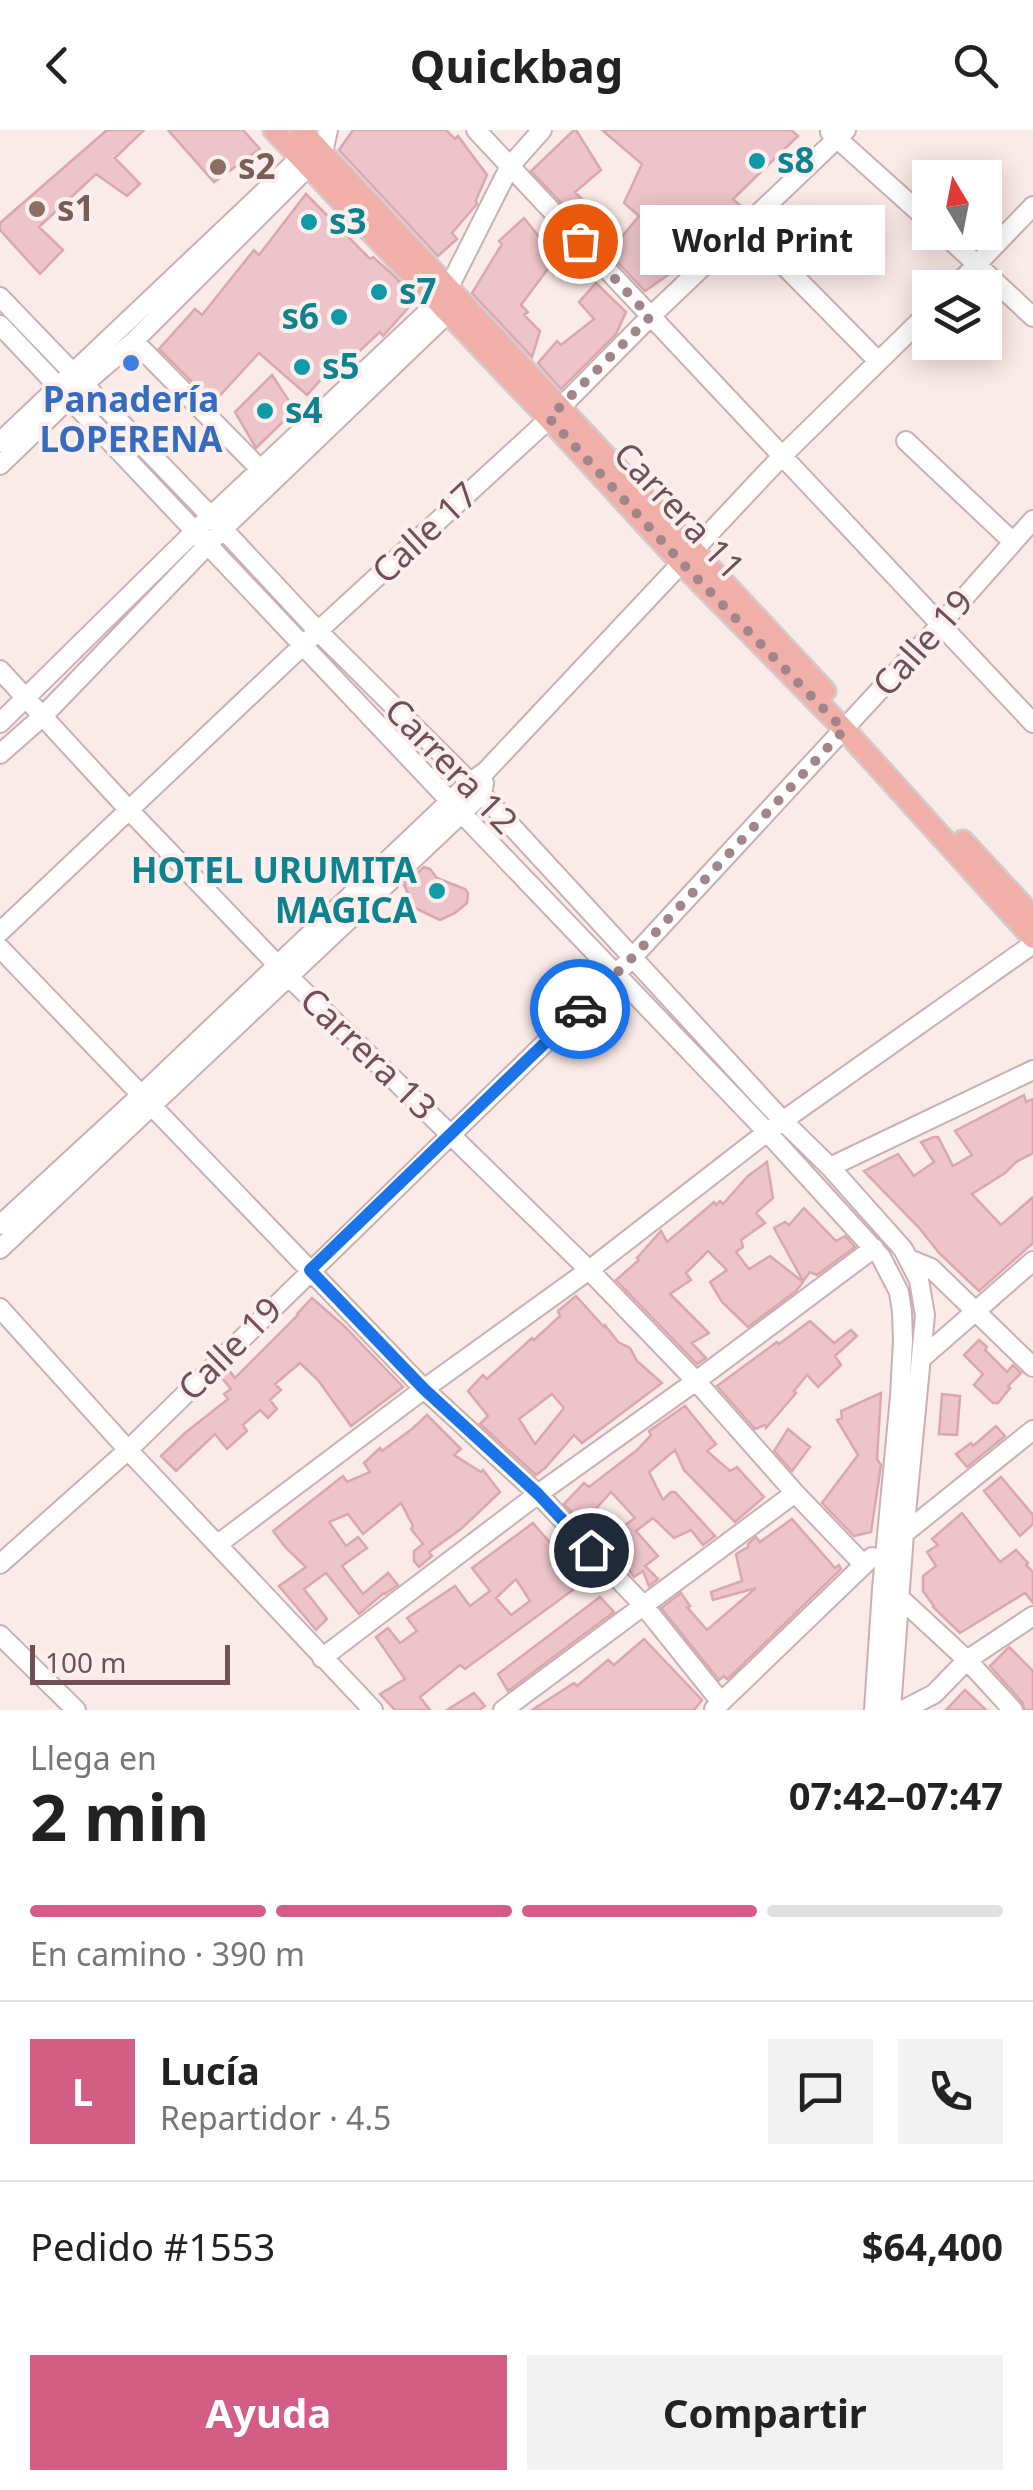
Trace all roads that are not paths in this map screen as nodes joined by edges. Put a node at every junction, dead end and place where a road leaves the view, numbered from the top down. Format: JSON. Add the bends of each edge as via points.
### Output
{"nodes":[{"id":1,"x":274,"y":130,"type":"edge"},
{"id":2,"x":476,"y":130,"type":"edge"},
{"id":3,"x":542,"y":130,"type":"edge"},
{"id":4,"x":837,"y":133,"type":"edge"},
{"id":5,"x":314,"y":145,"type":"edge"},
{"id":6,"x":510,"y":166,"type":"junction"},
{"id":7,"x":912,"y":205,"type":"edge"},
{"id":8,"x":1033,"y":206,"type":"edge"},
{"id":9,"x":746,"y":226,"type":"junction"},
{"id":10,"x":962,"y":250,"type":"edge"},
{"id":11,"x":978,"y":265,"type":"junction"},
{"id":12,"x":973,"y":270,"type":"edge"},
{"id":13,"x":450,"y":294,"type":"junction"},
{"id":14,"x":0,"y":297,"type":"edge"},
{"id":15,"x":650,"y":317,"type":"junction"},
{"id":16,"x":1033,"y":317,"type":"edge"},
{"id":17,"x":0,"y":325,"type":"edge"},
{"id":18,"x":912,"y":328,"type":"edge"},
{"id":19,"x":134,"y":341,"type":"junction"},
{"id":20,"x":878,"y":361,"type":"junction"},
{"id":21,"x":78,"y":378,"type":"junction"},
{"id":22,"x":64,"y":392,"type":"junction"},
{"id":23,"x":555,"y":413,"type":"junction"},
{"id":24,"x":0,"y":442,"type":"edge"},
{"id":25,"x":906,"y":442,"type":"dead end"},
{"id":26,"x":782,"y":456,"type":"junction"},
{"id":27,"x":0,"y":465,"type":"edge"},
{"id":28,"x":260,"y":469,"type":"junction"},
{"id":29,"x":1033,"y":520,"type":"edge"},
{"id":30,"x":217,"y":522,"type":"junction"},
{"id":31,"x":195,"y":531,"type":"junction"},
{"id":32,"x":1014,"y":542,"type":"junction"},
{"id":33,"x":209,"y":545,"type":"junction"},
{"id":34,"x":687,"y":557,"type":"junction"},
{"id":35,"x":940,"y":625,"type":"junction"},
{"id":36,"x":311,"y":638,"type":"junction"},
{"id":37,"x":0,"y":670,"type":"edge"},
{"id":38,"x":27,"y":698,"type":"junction"},
{"id":39,"x":43,"y":716,"type":"junction"},
{"id":40,"x":0,"y":723,"type":"edge"},
{"id":41,"x":1033,"y":723,"type":"edge"},
{"id":42,"x":849,"y":725,"type":"junction"},
{"id":43,"x":0,"y":754,"type":"edge"},
{"id":44,"x":476,"y":788,"type":"junction"},
{"id":45,"x":456,"y":807,"type":"junction"},
{"id":46,"x":129,"y":810,"type":"junction"},
{"id":47,"x":1033,"y":916,"type":"edge"},
{"id":48,"x":0,"y":932,"type":"edge"},
{"id":49,"x":1033,"y":941,"type":"edge"},
{"id":50,"x":0,"y":948,"type":"edge"},
{"id":51,"x":631,"y":959,"type":"junction"},
{"id":52,"x":283,"y":971,"type":"junction"},
{"id":53,"x":616,"y":973,"type":"junction"},
{"id":54,"x":1033,"y":1070,"type":"edge"},
{"id":55,"x":147,"y":1101,"type":"junction"},
{"id":56,"x":775,"y":1127,"type":"junction"},
{"id":57,"x":450,"y":1134,"type":"junction"},
{"id":58,"x":830,"y":1166,"type":"junction"},
{"id":59,"x":0,"y":1225,"type":"edge"},
{"id":60,"x":874,"y":1248,"type":"junction"},
{"id":61,"x":0,"y":1249,"type":"edge"},
{"id":62,"x":910,"y":1259,"type":"junction"},
{"id":63,"x":1033,"y":1261,"type":"edge"},
{"id":64,"x":310,"y":1270,"type":"junction"},
{"id":65,"x":588,"y":1270,"type":"junction"},
{"id":66,"x":0,"y":1308,"type":"edge"},
{"id":67,"x":978,"y":1311,"type":"junction"},
{"id":68,"x":921,"y":1360,"type":"junction"},
{"id":69,"x":1033,"y":1367,"type":"edge"},
{"id":70,"x":696,"y":1381,"type":"junction"},
{"id":71,"x":424,"y":1389,"type":"junction"},
{"id":72,"x":1033,"y":1430,"type":"edge"},
{"id":73,"x":128,"y":1450,"type":"junction"},
{"id":74,"x":796,"y":1493,"type":"junction"},
{"id":75,"x":538,"y":1494,"type":"junction"},
{"id":76,"x":904,"y":1534,"type":"junction"},
{"id":77,"x":218,"y":1544,"type":"junction"},
{"id":78,"x":886,"y":1547,"type":"junction"},
{"id":79,"x":0,"y":1564,"type":"edge"},
{"id":80,"x":863,"y":1564,"type":"junction"},
{"id":81,"x":900,"y":1597,"type":"junction"},
{"id":82,"x":644,"y":1606,"type":"junction"},
{"id":83,"x":1033,"y":1616,"type":"edge"},
{"id":84,"x":0,"y":1635,"type":"edge"},
{"id":85,"x":322,"y":1658,"type":"junction"},
{"id":86,"x":967,"y":1660,"type":"junction"},
{"id":87,"x":935,"y":1702,"type":"edge"},
{"id":88,"x":717,"y":1706,"type":"edge"},
{"id":89,"x":76,"y":1710,"type":"edge"},
{"id":90,"x":372,"y":1710,"type":"edge"},
{"id":91,"x":503,"y":1710,"type":"edge"},
{"id":92,"x":874,"y":1710,"type":"edge"},
{"id":93,"x":891,"y":1710,"type":"edge"},
{"id":94,"x":903,"y":1710,"type":"edge"},
{"id":95,"x":1013,"y":1710,"type":"edge"}],
"edges":[{"from":1,"to":5,"type":"main road","name":"Carrera 11"},
{"from":2,"to":6,"type":"street"},
{"from":3,"to":6,"type":"street"},
{"from":4,"to":7,"type":"street"},
{"from":4,"to":9,"type":"street","name":"Calle 17"},
{"from":5,"to":13,"type":"main road","name":"Carrera 11"},
{"from":5,"to":19,"type":"street"},
{"from":5,"to":21,"type":"street"},
{"from":6,"to":13,"type":"street"},
{"from":6,"to":15,"type":"street"},
{"from":8,"to":11,"type":"street"},
{"from":9,"to":15,"type":"street","name":"Calle 17"},
{"from":9,"to":20,"type":"street"},
{"from":10,"to":11,"type":"street"},
{"from":11,"to":12,"type":"street"},
{"from":11,"to":16,"type":"street"},
{"from":13,"to":23,"type":"main road","name":"Carrera 11"},
{"from":13,"to":28,"type":"street"},
{"from":13,"to":30,"type":"street"},
{"from":14,"to":21,"type":"street","name":"Carrera 12"},
{"from":15,"to":23,"type":"street","name":"Calle 17"},
{"from":15,"to":26,"type":"street"},
{"from":17,"to":22,"type":"street","name":"Carrera 12"},
{"from":18,"to":20,"type":"street"},
{"from":19,"to":21,"type":"street"},
{"from":19,"to":28,"type":"street"},
{"from":20,"to":26,"type":"street"},
{"from":21,"to":22,"type":"street"},
{"from":21,"to":30,"type":"street","name":"Carrera 12"},
{"from":22,"to":24,"type":"street"},
{"from":22,"to":27,"type":"street"},
{"from":22,"to":31,"type":"street","name":"Carrera 12"},
{"from":23,"to":34,"type":"main road","name":"Carrera 11"},
{"from":23,"to":36,"type":"street","name":"Calle 17"},
{"from":25,"to":32,"type":"street"},
{"from":26,"to":34,"type":"street"},
{"from":26,"to":35,"type":"street"},
{"from":28,"to":30,"type":"street"},
{"from":29,"to":32,"type":"street","name":"Calle 19"},
{"from":30,"to":31,"type":"street"},
{"from":30,"to":33,"type":"street"},
{"from":30,"to":36,"type":"street","name":"Carrera 12"},
{"from":31,"to":33,"type":"street","name":"Carrera 12"},
{"from":31,"to":38,"type":"street"},
{"from":32,"to":35,"type":"street","name":"Calle 19"},
{"from":33,"to":36,"type":"street","name":"Carrera 12"},
{"from":33,"to":39,"type":"street"},
{"from":34,"to":42,"type":"main road","name":"Carrera 11"},
{"from":34,"to":44,"type":"street"},
{"from":35,"to":41,"type":"street"},
{"from":35,"to":42,"type":"street","name":"Calle 19"},
{"from":36,"to":44,"type":"street","name":"Carrera 12"},
{"from":36,"to":45,"type":"street","name":"Carrera 12"},
{"from":36,"to":46,"type":"street","name":"Calle 17"},
{"from":37,"to":38,"type":"street","name":"Carrera 13"},
{"from":38,"to":39,"type":"street","name":"Carrera 13"},
{"from":38,"to":40,"type":"street"},
{"from":39,"to":43,"type":"street"},
{"from":39,"to":46,"type":"street","name":"Carrera 13"},
{"from":42,"to":47,"type":"main road","name":"Carrera 11"},
{"from":42,"to":49,"type":"main road","name":"Carrera 11"},
{"from":42,"to":51,"type":"street","name":"Calle 19"},
{"from":44,"to":45,"type":"street"},
{"from":44,"to":51,"type":"street","name":"Carrera 12"},
{"from":45,"to":52,"type":"street"},
{"from":45,"to":53,"type":"street","name":"Carrera 12"},
{"from":46,"to":48,"type":"street","name":"Calle 17"},
{"from":46,"to":52,"type":"street","name":"Carrera 13"},
{"from":49,"to":56,"type":"street"},
{"from":50,"to":55,"type":"street"},
{"from":51,"to":53,"type":"street","name":"Calle 19"},
{"from":51,"to":56,"type":"street","name":"Carrera 12"},
{"from":52,"to":55,"type":"street"},
{"from":52,"to":57,"type":"street","name":"Carrera 13"},
{"from":53,"to":56,"type":"street","name":"Carrera 12"},
{"from":53,"to":57,"type":"street","name":"Calle 19"},
{"from":54,"to":58,"type":"street"},
{"from":55,"to":59,"type":"street"},
{"from":55,"to":61,"type":"street"},
{"from":55,"to":64,"type":"street"},
{"from":56,"to":58,"type":"street","name":"Carrera 12"},
{"from":56,"to":60,"type":"street","name":"Carrera 12"},
{"from":56,"to":65,"type":"street"},
{"from":57,"to":64,"type":"street","name":"Calle 19"},
{"from":57,"to":65,"type":"street","name":"Carrera 13"},
{"from":58,"to":62,"type":"street","name":"Carrera 12"},
{"from":60,"to":70,"type":"street"},
{"from":60,"to":78,"type":"street","name":"Carrera 12","via":[[896,1282],[902,1312]]},
{"from":62,"to":67,"type":"street","via":[[931,1268]]},
{"from":62,"to":68,"type":"street","via":[[924,1304]]},
{"from":63,"to":67,"type":"street"},
{"from":64,"to":71,"type":"street"},
{"from":64,"to":73,"type":"street","name":"Calle 19"},
{"from":65,"to":70,"type":"street","name":"Carrera 13"},
{"from":65,"to":71,"type":"street"},
{"from":66,"to":73,"type":"street"},
{"from":67,"to":68,"type":"street"},
{"from":67,"to":69,"type":"street"},
{"from":68,"to":76,"type":"street"},
{"from":70,"to":74,"type":"street","name":"Carrera 13"},
{"from":70,"to":75,"type":"street"},
{"from":71,"to":75,"type":"street"},
{"from":71,"to":77,"type":"street"},
{"from":72,"to":76,"type":"street"},
{"from":73,"to":77,"type":"street"},
{"from":73,"to":79,"type":"street","name":"Calle 19"},
{"from":74,"to":80,"type":"street","name":"Carrera 13"},
{"from":74,"to":82,"type":"street"},
{"from":75,"to":82,"type":"street"},
{"from":75,"to":85,"type":"street"},
{"from":76,"to":78,"type":"street"},
{"from":76,"to":81,"type":"street"},
{"from":77,"to":85,"type":"street"},
{"from":78,"to":80,"type":"street"},
{"from":78,"to":92,"type":"street","name":"Carrera 12"},
{"from":80,"to":88,"type":"street"},
{"from":81,"to":86,"type":"street"},
{"from":81,"to":93,"type":"street"},
{"from":82,"to":88,"type":"street"},
{"from":82,"to":91,"type":"street"},
{"from":83,"to":86,"type":"street"},
{"from":84,"to":89,"type":"street"},
{"from":85,"to":90,"type":"street"},
{"from":86,"to":87,"type":"street"},
{"from":86,"to":95,"type":"street"},
{"from":87,"to":94,"type":"street"}]}
